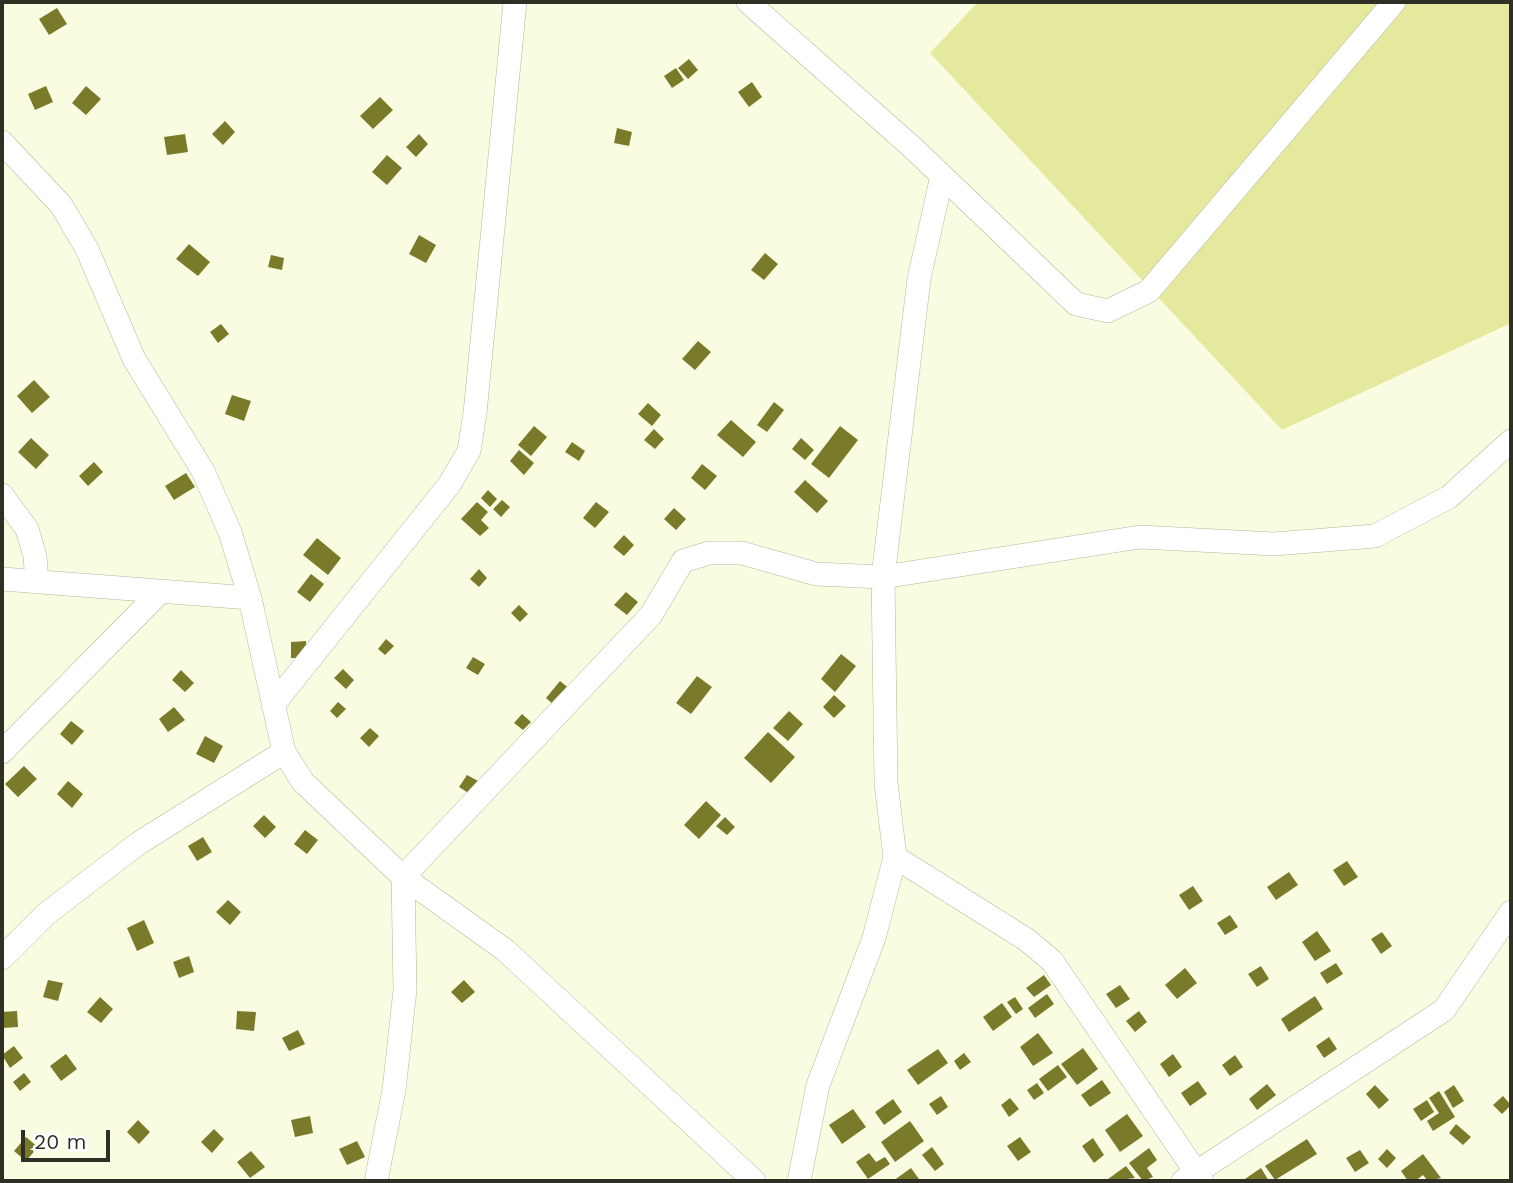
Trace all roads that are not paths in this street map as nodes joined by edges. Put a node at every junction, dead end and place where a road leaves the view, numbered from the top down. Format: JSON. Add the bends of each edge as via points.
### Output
{"nodes":[{"id":1,"x":515,"y":2,"type":"edge"},
{"id":2,"x":748,"y":2,"type":"edge"},
{"id":3,"x":1394,"y":2,"type":"edge"},
{"id":4,"x":2,"y":142,"type":"edge"},
{"id":5,"x":942,"y":176,"type":"junction"},
{"id":6,"x":1511,"y":441,"type":"edge"},
{"id":7,"x":2,"y":495,"type":"edge"},
{"id":8,"x":883,"y":577,"type":"junction"},
{"id":9,"x":2,"y":579,"type":"edge"},
{"id":10,"x":37,"y":582,"type":"junction"},
{"id":11,"x":161,"y":591,"type":"junction"},
{"id":12,"x":250,"y":598,"type":"junction"},
{"id":13,"x":273,"y":705,"type":"junction"},
{"id":14,"x":2,"y":752,"type":"edge"},
{"id":15,"x":284,"y":752,"type":"junction"},
{"id":16,"x":895,"y":857,"type":"junction"},
{"id":17,"x":403,"y":877,"type":"junction"},
{"id":18,"x":1511,"y":912,"type":"edge"},
{"id":19,"x":2,"y":958,"type":"edge"},
{"id":20,"x":1193,"y":1178,"type":"edge"},
{"id":21,"x":376,"y":1181,"type":"edge"},
{"id":22,"x":754,"y":1181,"type":"edge"},
{"id":23,"x":799,"y":1181,"type":"edge"}],
"edges":[{"from":1,"to":13,"type":"street","via":[[469,451],[449,485]]},
{"from":2,"to":5,"type":"street"},
{"from":3,"to":5,"type":"street","via":[[1149,290],[1108,311],[1076,304]]},
{"from":4,"to":12,"type":"street","via":[[61,205],[87,249],[134,359],[203,471],[230,532]]},
{"from":5,"to":8,"type":"street","via":[[919,279]]},
{"from":6,"to":8,"type":"street","via":[[1449,497],[1376,536],[1275,544],[1140,537]]},
{"from":7,"to":10,"type":"street","via":[[27,529]]},
{"from":8,"to":16,"type":"street","via":[[886,783]]},
{"from":8,"to":17,"type":"street","via":[[816,574],[742,553],[709,553],[683,561],[651,615]]},
{"from":9,"to":10,"type":"street"},
{"from":10,"to":11,"type":"street"},
{"from":11,"to":12,"type":"street"},
{"from":11,"to":14,"type":"street"},
{"from":12,"to":13,"type":"street"},
{"from":13,"to":15,"type":"street"},
{"from":15,"to":17,"type":"street","via":[[303,782]]},
{"from":15,"to":19,"type":"street","via":[[139,843],[46,914]]},
{"from":16,"to":20,"type":"street","via":[[1027,940],[1052,961]]},
{"from":16,"to":23,"type":"street","via":[[874,938],[818,1085]]},
{"from":17,"to":21,"type":"street","via":[[405,990],[394,1090]]},
{"from":17,"to":22,"type":"street","via":[[505,950]]},
{"from":18,"to":20,"type":"street","via":[[1444,1010]]}]}
